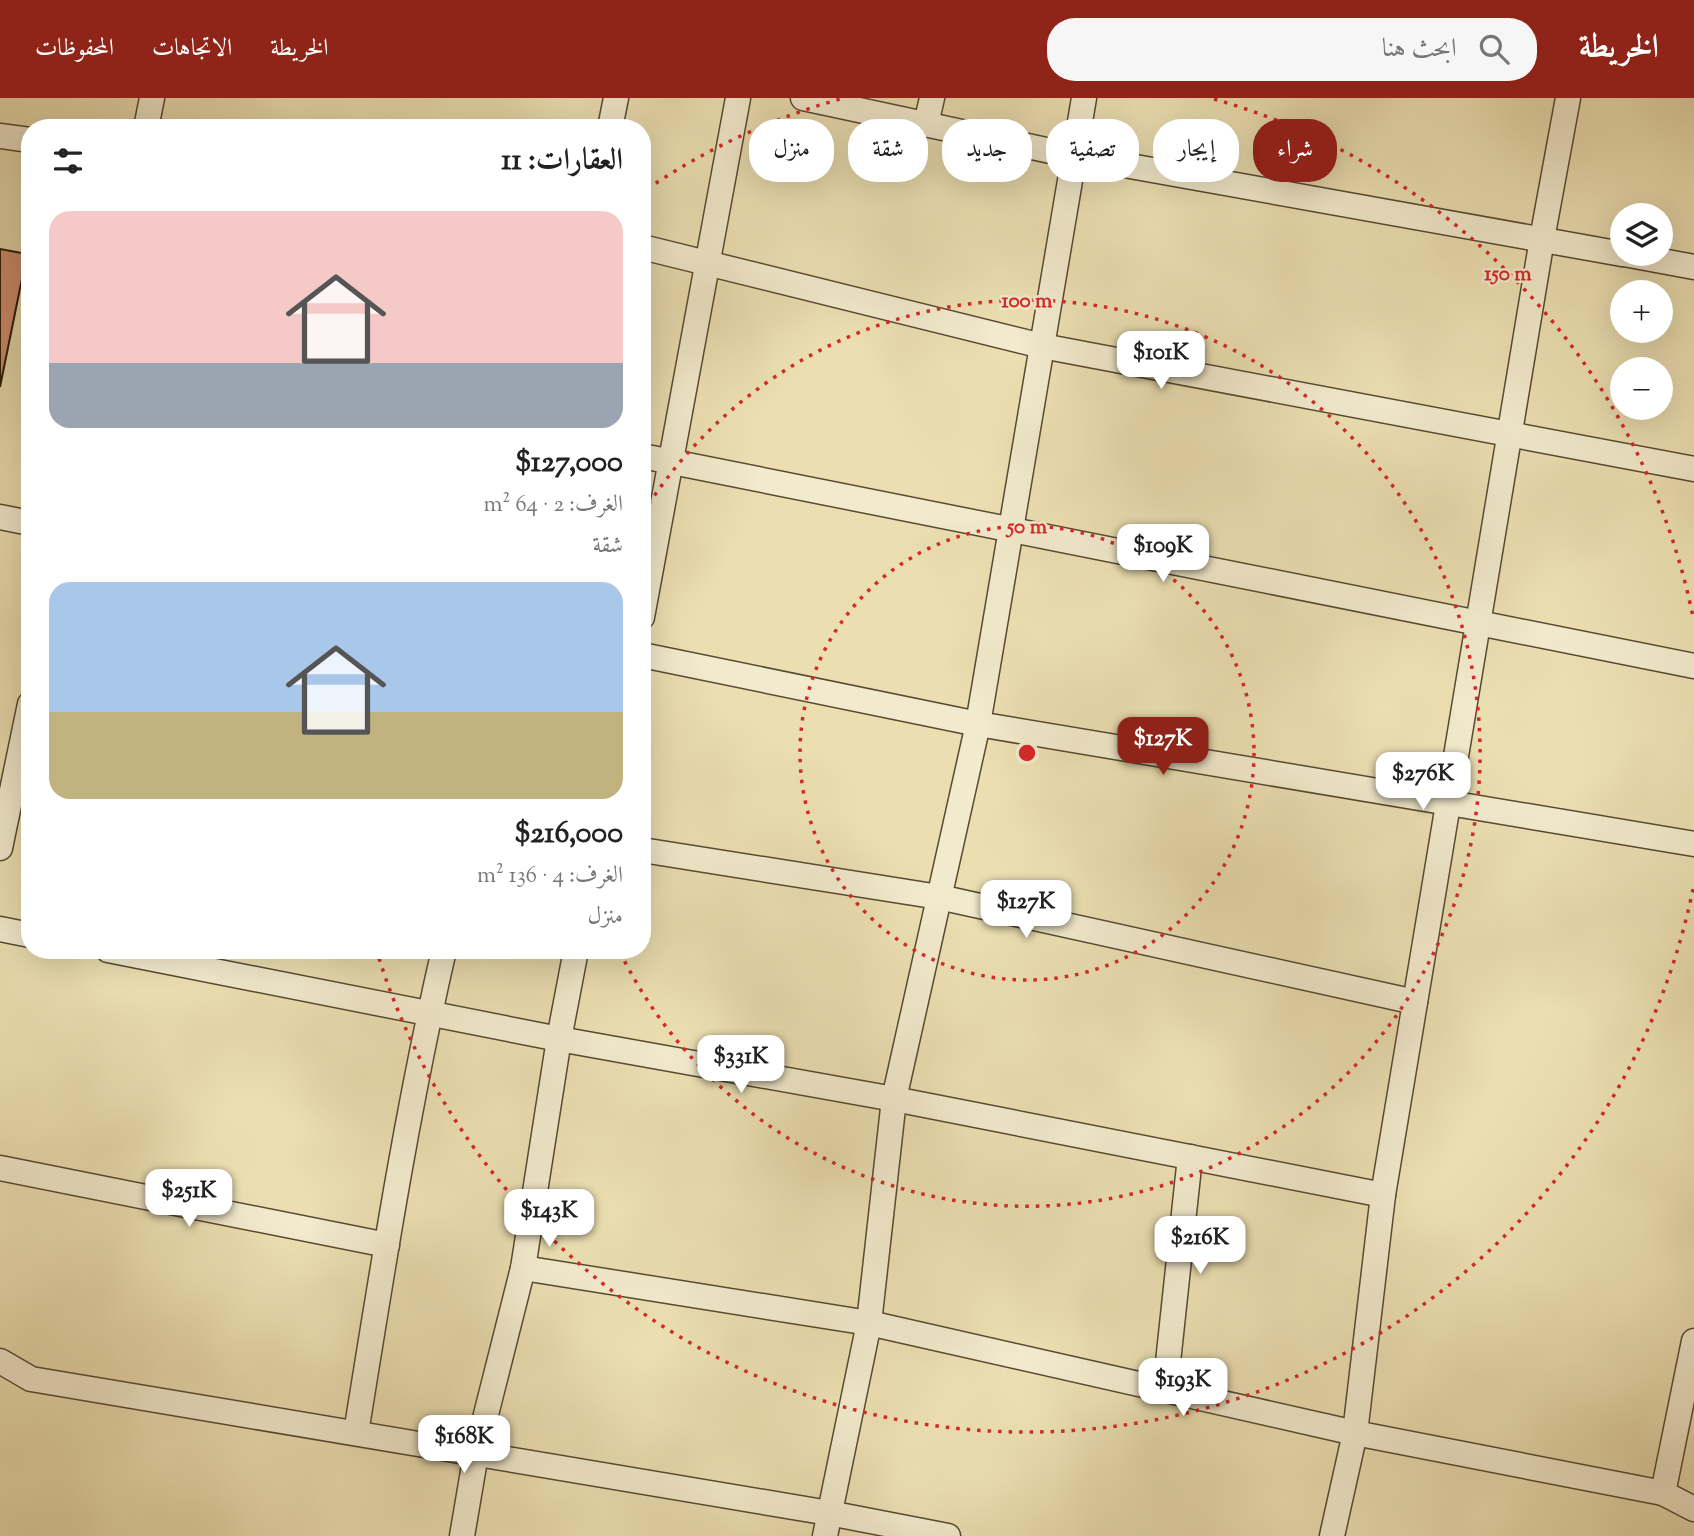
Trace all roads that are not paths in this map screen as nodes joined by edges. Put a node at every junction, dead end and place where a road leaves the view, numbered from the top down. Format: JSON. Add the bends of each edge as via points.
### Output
{"nodes":[{"id":1,"x":152,"y":98,"type":"edge"},
{"id":2,"x":616,"y":98,"type":"edge"},
{"id":3,"x":738,"y":98,"type":"edge"},
{"id":4,"x":803,"y":98,"type":"edge"},
{"id":5,"x":932,"y":98,"type":"edge"},
{"id":6,"x":1084,"y":98,"type":"edge"},
{"id":7,"x":1568,"y":98,"type":"edge"},
{"id":8,"x":148,"y":119,"type":"edge"},
{"id":9,"x":612,"y":119,"type":"edge"},
{"id":10,"x":902,"y":119,"type":"edge"},
{"id":11,"x":927,"y":119,"type":"edge"},
{"id":12,"x":1080,"y":119,"type":"edge"},
{"id":13,"x":928,"y":124,"type":"edge"},
{"id":14,"x":0,"y":136,"type":"edge"},
{"id":15,"x":21,"y":139,"type":"edge"},
{"id":16,"x":1046,"y":150,"type":"edge"},
{"id":17,"x":1139,"y":168,"type":"edge"},
{"id":18,"x":1070,"y":182,"type":"edge"},
{"id":19,"x":1542,"y":239,"type":"junction"},
{"id":20,"x":651,"y":249,"type":"edge"},
{"id":21,"x":1610,"y":252,"type":"edge"},
{"id":22,"x":708,"y":263,"type":"junction"},
{"id":23,"x":1673,"y":263,"type":"edge"},
{"id":24,"x":1694,"y":267,"type":"edge"},
{"id":25,"x":1042,"y":346,"type":"junction"},
{"id":26,"x":1509,"y":434,"type":"junction"},
{"id":27,"x":651,"y":458,"type":"edge"},
{"id":28,"x":671,"y":463,"type":"junction"},
{"id":29,"x":1694,"y":469,"type":"edge"},
{"id":30,"x":0,"y":517,"type":"edge"},
{"id":31,"x":21,"y":521,"type":"edge"},
{"id":32,"x":1011,"y":532,"type":"junction"},
{"id":33,"x":651,"y":569,"type":"edge"},
{"id":34,"x":1478,"y":622,"type":"junction"},
{"id":35,"x":651,"y":657,"type":"edge"},
{"id":36,"x":1694,"y":666,"type":"edge"},
{"id":37,"x":978,"y":724,"type":"junction"},
{"id":38,"x":21,"y":747,"type":"edge"},
{"id":39,"x":1448,"y":801,"type":"junction"},
{"id":40,"x":1694,"y":844,"type":"edge"},
{"id":41,"x":0,"y":848,"type":"edge"},
{"id":42,"x":651,"y":851,"type":"edge"},
{"id":43,"x":939,"y":897,"type":"junction"},
{"id":44,"x":0,"y":929,"type":"edge"},
{"id":45,"x":21,"y":933,"type":"edge"},
{"id":46,"x":153,"y":959,"type":"edge"},
{"id":47,"x":441,"y":959,"type":"edge"},
{"id":48,"x":574,"y":959,"type":"edge"},
{"id":49,"x":1415,"y":1002,"type":"junction"},
{"id":50,"x":429,"y":1014,"type":"junction"},
{"id":51,"x":559,"y":1039,"type":"junction"},
{"id":52,"x":894,"y":1099,"type":"junction"},
{"id":53,"x":1190,"y":1157,"type":"junction"},
{"id":54,"x":0,"y":1168,"type":"edge"},
{"id":55,"x":1383,"y":1195,"type":"junction"},
{"id":56,"x":387,"y":1245,"type":"junction"},
{"id":57,"x":523,"y":1268,"type":"junction"},
{"id":58,"x":869,"y":1324,"type":"junction"},
{"id":59,"x":1694,"y":1341,"type":"edge"},
{"id":60,"x":0,"y":1362,"type":"edge"},
{"id":61,"x":1165,"y":1390,"type":"junction"},
{"id":62,"x":356,"y":1433,"type":"junction"},
{"id":63,"x":1355,"y":1433,"type":"junction"},
{"id":64,"x":476,"y":1454,"type":"junction"},
{"id":65,"x":1663,"y":1493,"type":"junction"},
{"id":66,"x":1694,"y":1509,"type":"edge"},
{"id":67,"x":827,"y":1525,"type":"edge"},
{"id":68,"x":462,"y":1536,"type":"edge"},
{"id":69,"x":947,"y":1536,"type":"edge"},
{"id":70,"x":1332,"y":1536,"type":"edge"}],
"edges":[{"from":1,"to":8,"type":"street"},
{"from":2,"to":9,"type":"street"},
{"from":3,"to":22,"type":"street"},
{"from":4,"to":10,"type":"street"},
{"from":5,"to":11,"type":"street"},
{"from":6,"to":12,"type":"street"},
{"from":7,"to":19,"type":"street"},
{"from":13,"to":16,"type":"street"},
{"from":14,"to":15,"type":"street"},
{"from":17,"to":19,"type":"street"},
{"from":18,"to":25,"type":"street"},
{"from":19,"to":21,"type":"street"},
{"from":19,"to":26,"type":"street"},
{"from":20,"to":22,"type":"street"},
{"from":22,"to":25,"type":"street"},
{"from":22,"to":28,"type":"street"},
{"from":23,"to":24,"type":"street"},
{"from":25,"to":26,"type":"street"},
{"from":25,"to":32,"type":"street"},
{"from":26,"to":29,"type":"street"},
{"from":26,"to":34,"type":"street"},
{"from":27,"to":28,"type":"street"},
{"from":28,"to":32,"type":"street"},
{"from":28,"to":33,"type":"street"},
{"from":30,"to":31,"type":"street"},
{"from":32,"to":34,"type":"street"},
{"from":32,"to":37,"type":"street"},
{"from":34,"to":36,"type":"street"},
{"from":34,"to":39,"type":"street"},
{"from":35,"to":37,"type":"street"},
{"from":37,"to":39,"type":"street"},
{"from":37,"to":43,"type":"street"},
{"from":38,"to":41,"type":"street"},
{"from":39,"to":40,"type":"street"},
{"from":39,"to":49,"type":"street"},
{"from":42,"to":43,"type":"street"},
{"from":43,"to":49,"type":"street"},
{"from":43,"to":52,"type":"street"},
{"from":44,"to":45,"type":"street"},
{"from":46,"to":50,"type":"street"},
{"from":47,"to":50,"type":"street"},
{"from":48,"to":51,"type":"street"},
{"from":49,"to":55,"type":"street"},
{"from":50,"to":51,"type":"street"},
{"from":50,"to":56,"type":"street"},
{"from":51,"to":52,"type":"street"},
{"from":51,"to":57,"type":"street"},
{"from":52,"to":53,"type":"street"},
{"from":52,"to":58,"type":"street"},
{"from":53,"to":55,"type":"street"},
{"from":53,"to":61,"type":"street"},
{"from":54,"to":56,"type":"street"},
{"from":55,"to":63,"type":"street"},
{"from":56,"to":62,"type":"street"},
{"from":57,"to":58,"type":"street"},
{"from":57,"to":64,"type":"street"},
{"from":58,"to":61,"type":"street"},
{"from":58,"to":67,"type":"street"},
{"from":59,"to":65,"type":"street"},
{"from":60,"to":62,"type":"street","via":[[31,1378]]},
{"from":61,"to":63,"type":"street"},
{"from":62,"to":64,"type":"street"},
{"from":63,"to":65,"type":"street"},
{"from":63,"to":70,"type":"street"},
{"from":64,"to":67,"type":"street"},
{"from":64,"to":68,"type":"street"},
{"from":65,"to":66,"type":"street"},
{"from":67,"to":69,"type":"street"}]}
